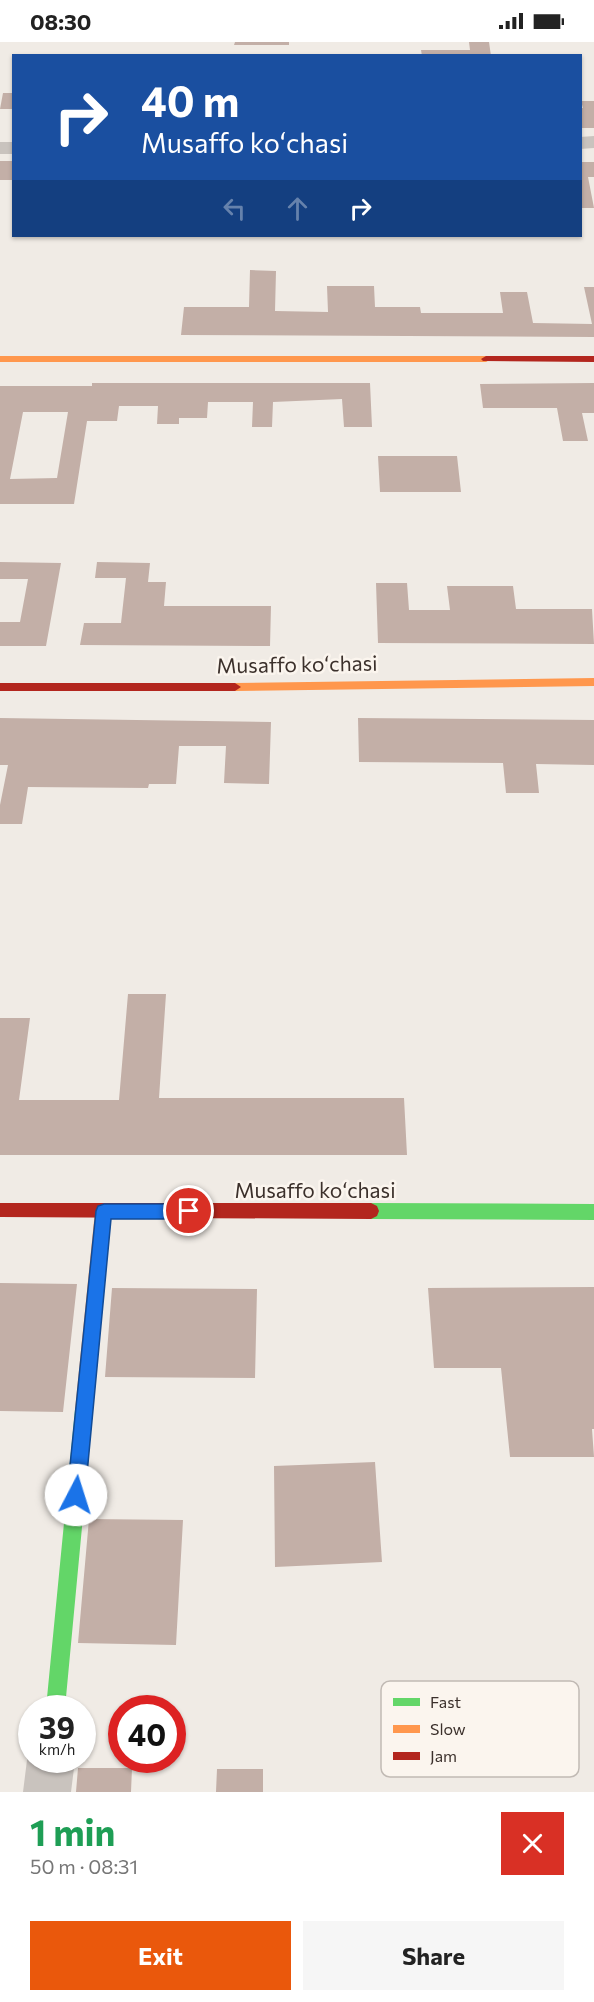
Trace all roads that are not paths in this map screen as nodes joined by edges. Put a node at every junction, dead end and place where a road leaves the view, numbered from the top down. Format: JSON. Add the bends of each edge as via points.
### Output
{"nodes":[{"id":1,"x":0,"y":359,"type":"edge"},
{"id":2,"x":594,"y":359,"type":"edge"},
{"id":3,"x":594,"y":682,"type":"edge"},
{"id":4,"x":0,"y":687,"type":"edge"},
{"id":5,"x":0,"y":1210,"type":"edge"},
{"id":6,"x":104,"y":1211,"type":"junction"},
{"id":7,"x":594,"y":1212,"type":"edge"},
{"id":8,"x":57,"y":1695,"type":"edge"},
{"id":9,"x":49,"y":1773,"type":"edge"},
{"id":10,"x":47,"y":1792,"type":"edge"}],
"edges":[{"from":1,"to":2,"type":"street"},
{"from":3,"to":4,"type":"street","name":"Musaffo koʻchasi"},
{"from":5,"to":6,"type":"street","name":"Musaffo koʻchasi"},
{"from":6,"to":7,"type":"street","name":"Musaffo koʻchasi"},
{"from":6,"to":8,"type":"street"},
{"from":9,"to":10,"type":"street"}]}
